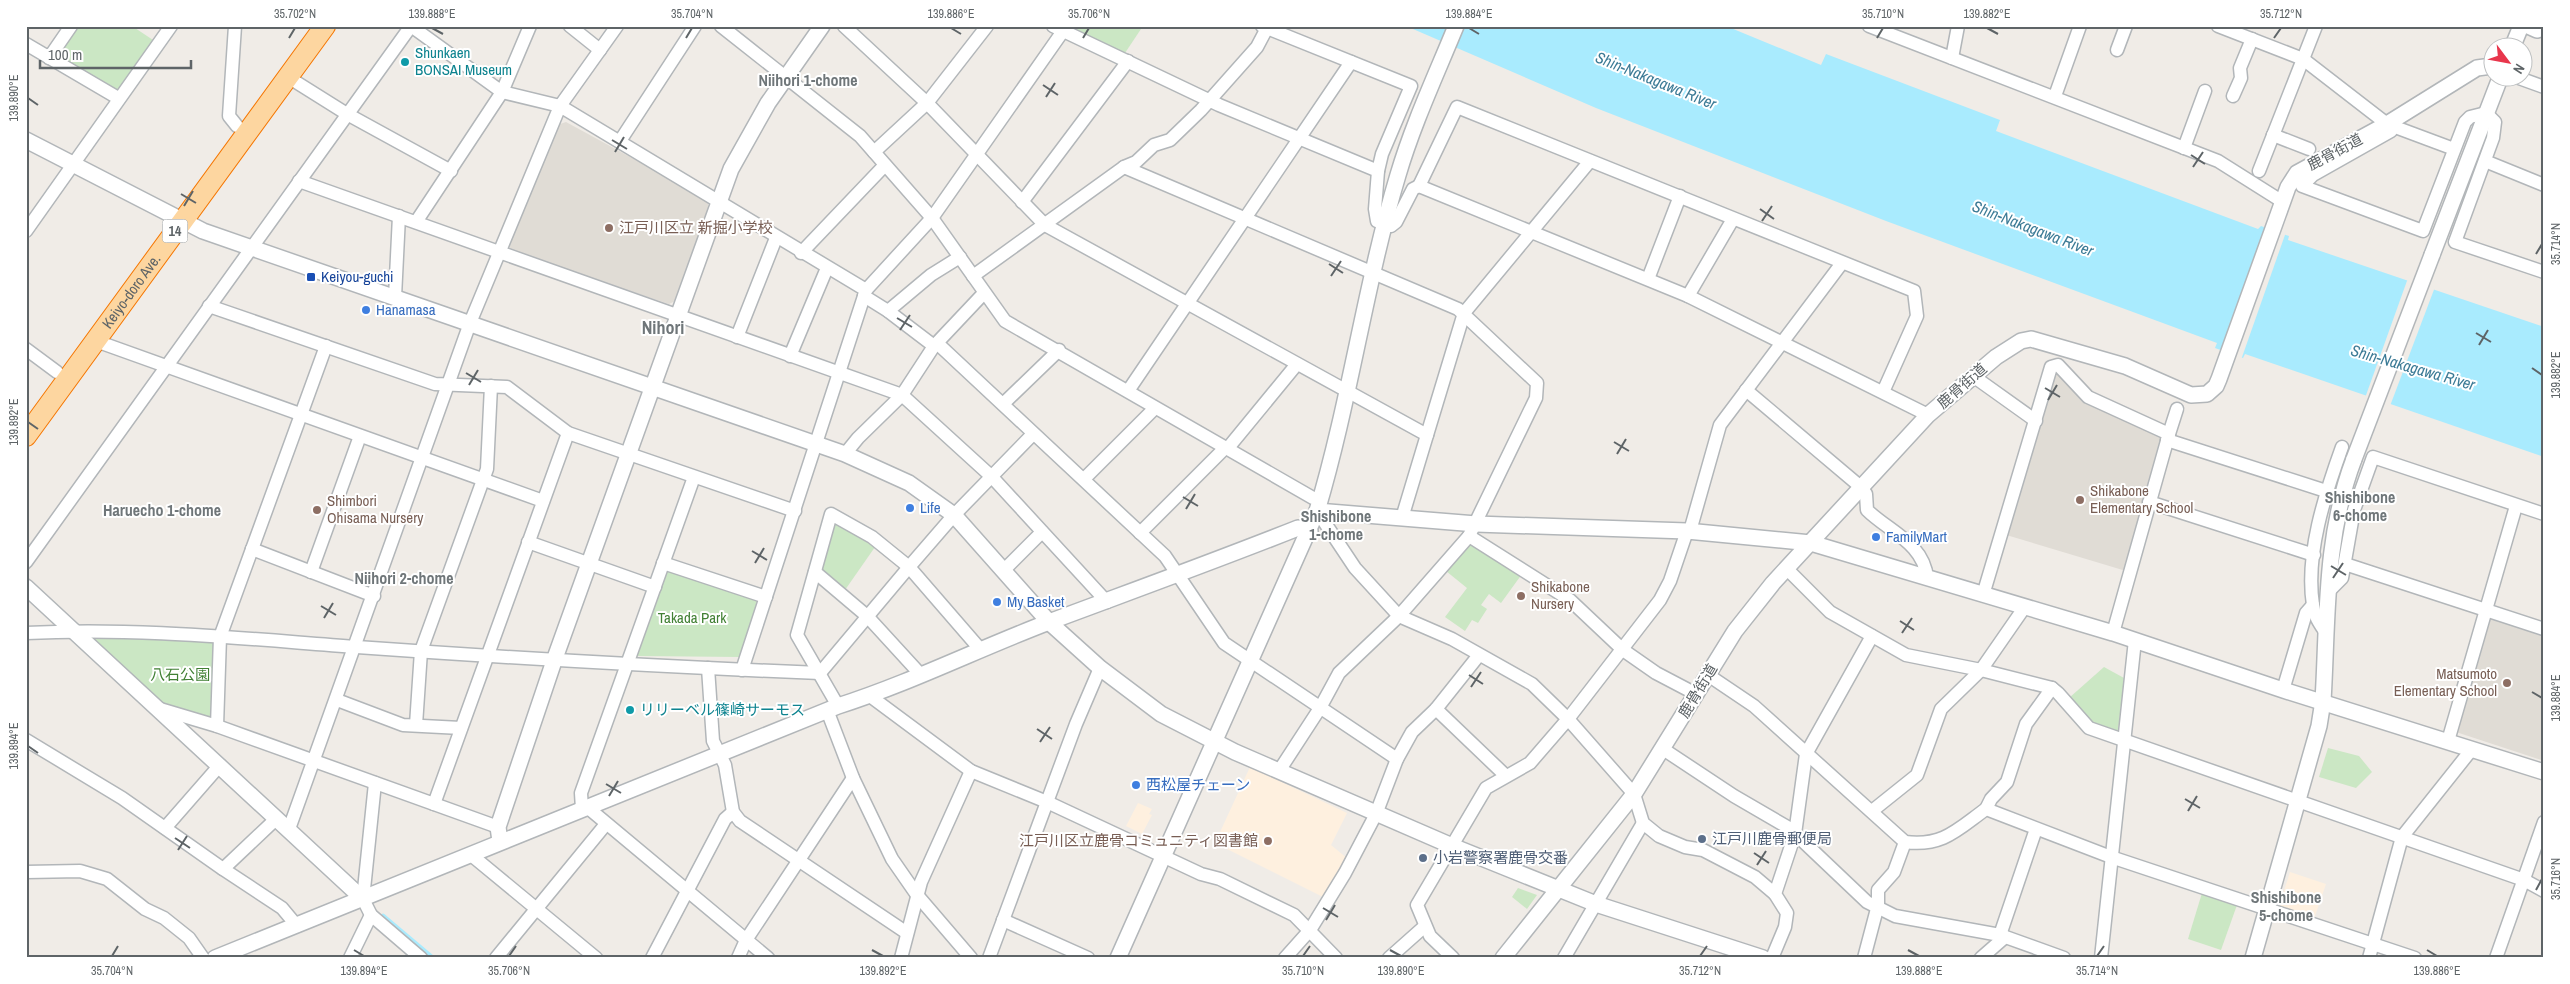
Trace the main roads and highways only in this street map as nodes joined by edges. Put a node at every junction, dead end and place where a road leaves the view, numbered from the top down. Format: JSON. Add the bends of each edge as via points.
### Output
{"nodes":[{"id":1,"x":310,"y":26,"type":"edge"},
{"id":2,"x":325,"y":26,"type":"edge"},
{"id":3,"x":176,"y":218,"type":"junction"},
{"id":4,"x":26,"y":415,"type":"edge"},
{"id":5,"x":26,"y":436,"type":"edge"}],
"edges":[{"from":1,"to":3,"type":"highway","name":"Keiyo-doro Ave.","number":"14","via":[[237,126]]},
{"from":2,"to":3,"type":"highway","name":"Keiyo-doro Ave.","number":"14"},
{"from":3,"to":4,"type":"highway","name":"Keiyo-doro Ave.","number":"14"},
{"from":3,"to":5,"type":"highway","name":"Keiyo-doro Ave.","number":"14","via":[[96,341]]}]}
